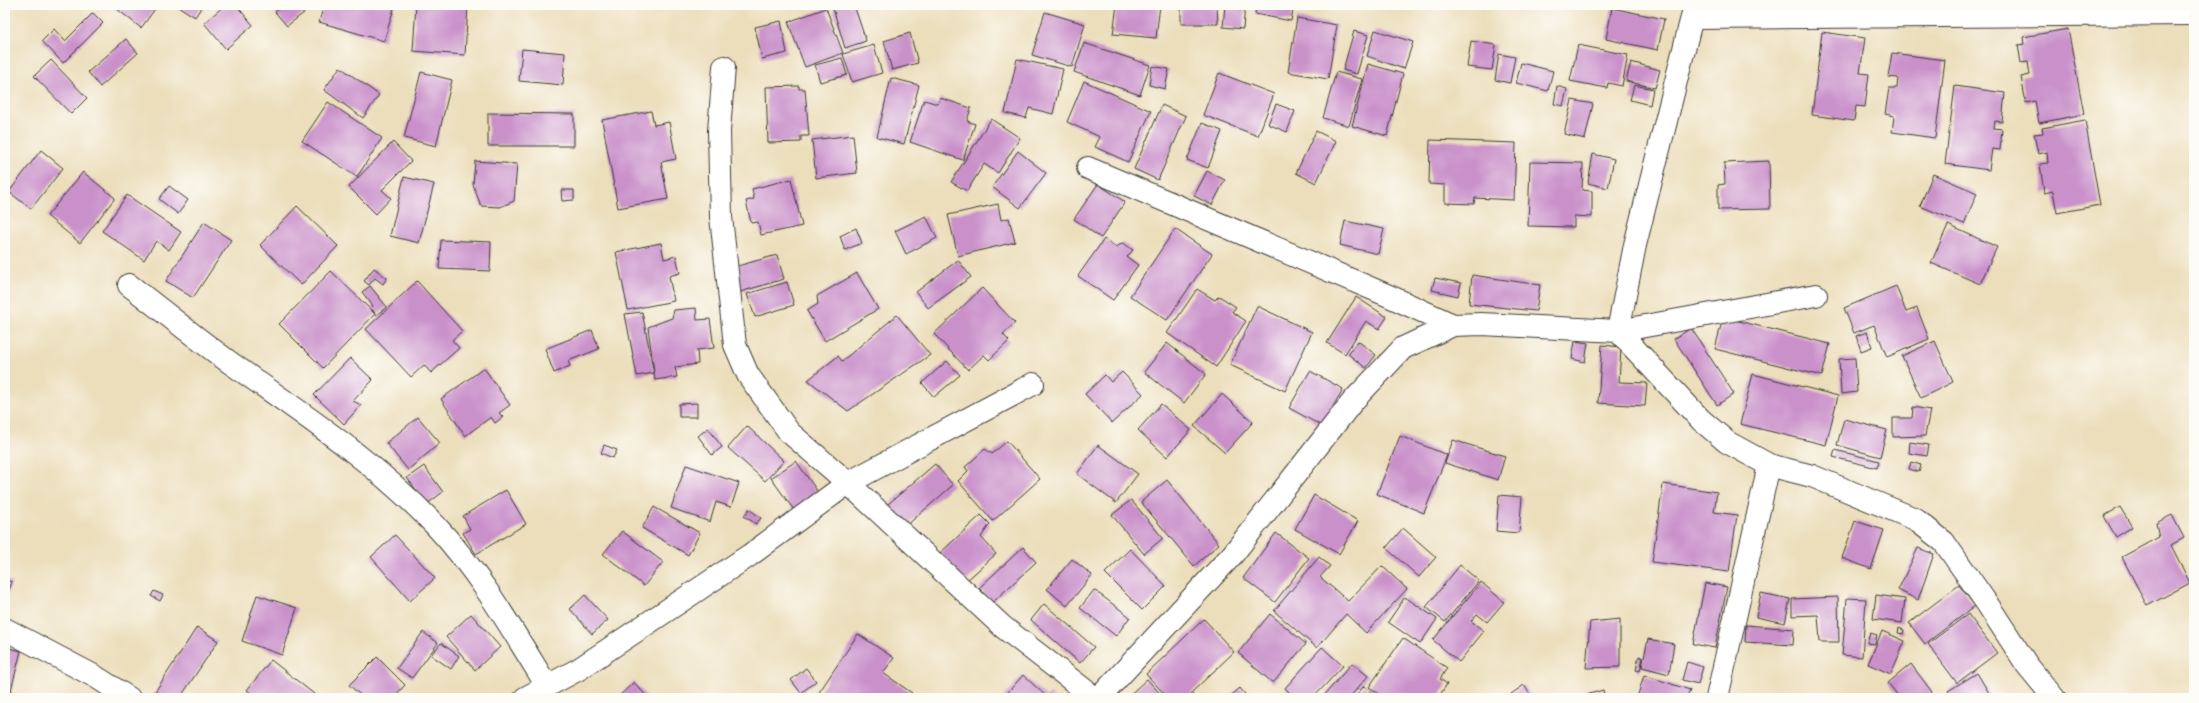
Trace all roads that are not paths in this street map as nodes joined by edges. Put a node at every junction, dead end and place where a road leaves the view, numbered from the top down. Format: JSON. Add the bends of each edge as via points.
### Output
{"nodes":[{"id":1,"x":1899,"y":11,"type":"edge"},
{"id":2,"x":1694,"y":12,"type":"edge"},
{"id":3,"x":2194,"y":14,"type":"edge"},
{"id":4,"x":724,"y":67,"type":"dead end"},
{"id":5,"x":1088,"y":168,"type":"dead end"},
{"id":6,"x":129,"y":285,"type":"dead end"},
{"id":7,"x":1816,"y":295,"type":"dead end"},
{"id":8,"x":1453,"y":325,"type":"junction"},
{"id":9,"x":1618,"y":331,"type":"junction"},
{"id":10,"x":1033,"y":384,"type":"dead end"},
{"id":11,"x":1769,"y":465,"type":"junction"},
{"id":12,"x":848,"y":483,"type":"junction"},
{"id":13,"x":5,"y":629,"type":"edge"},
{"id":14,"x":547,"y":686,"type":"junction"},
{"id":15,"x":129,"y":698,"type":"edge"},
{"id":16,"x":525,"y":698,"type":"edge"},
{"id":17,"x":1095,"y":698,"type":"edge"},
{"id":18,"x":1099,"y":698,"type":"edge"},
{"id":19,"x":1717,"y":698,"type":"edge"},
{"id":20,"x":2054,"y":698,"type":"edge"}],
"edges":[{"from":1,"to":2,"type":"street"},
{"from":1,"to":3,"type":"street"},
{"from":2,"to":9,"type":"street","via":[[1635,245]]},
{"from":4,"to":12,"type":"street","via":[[719,131],[721,218],[735,345],[748,375],[789,432]]},
{"from":5,"to":8,"type":"street"},
{"from":6,"to":14,"type":"street","via":[[230,363],[321,426],[376,471],[435,526],[488,591]]},
{"from":7,"to":9,"type":"street"},
{"from":8,"to":9,"type":"street","via":[[1481,324]]},
{"from":8,"to":18,"type":"street","via":[[1403,348],[1353,401],[1233,554]]},
{"from":9,"to":11,"type":"street","via":[[1701,420],[1727,442]]},
{"from":10,"to":12,"type":"street"},
{"from":11,"to":19,"type":"street"},
{"from":11,"to":20,"type":"street","via":[[1812,476],[1915,519],[1944,542],[2027,665]]},
{"from":12,"to":14,"type":"street","via":[[750,555],[580,669]]},
{"from":12,"to":17,"type":"street","via":[[1003,627]]},
{"from":13,"to":15,"type":"street","via":[[96,677]]},
{"from":14,"to":16,"type":"street"}]}
